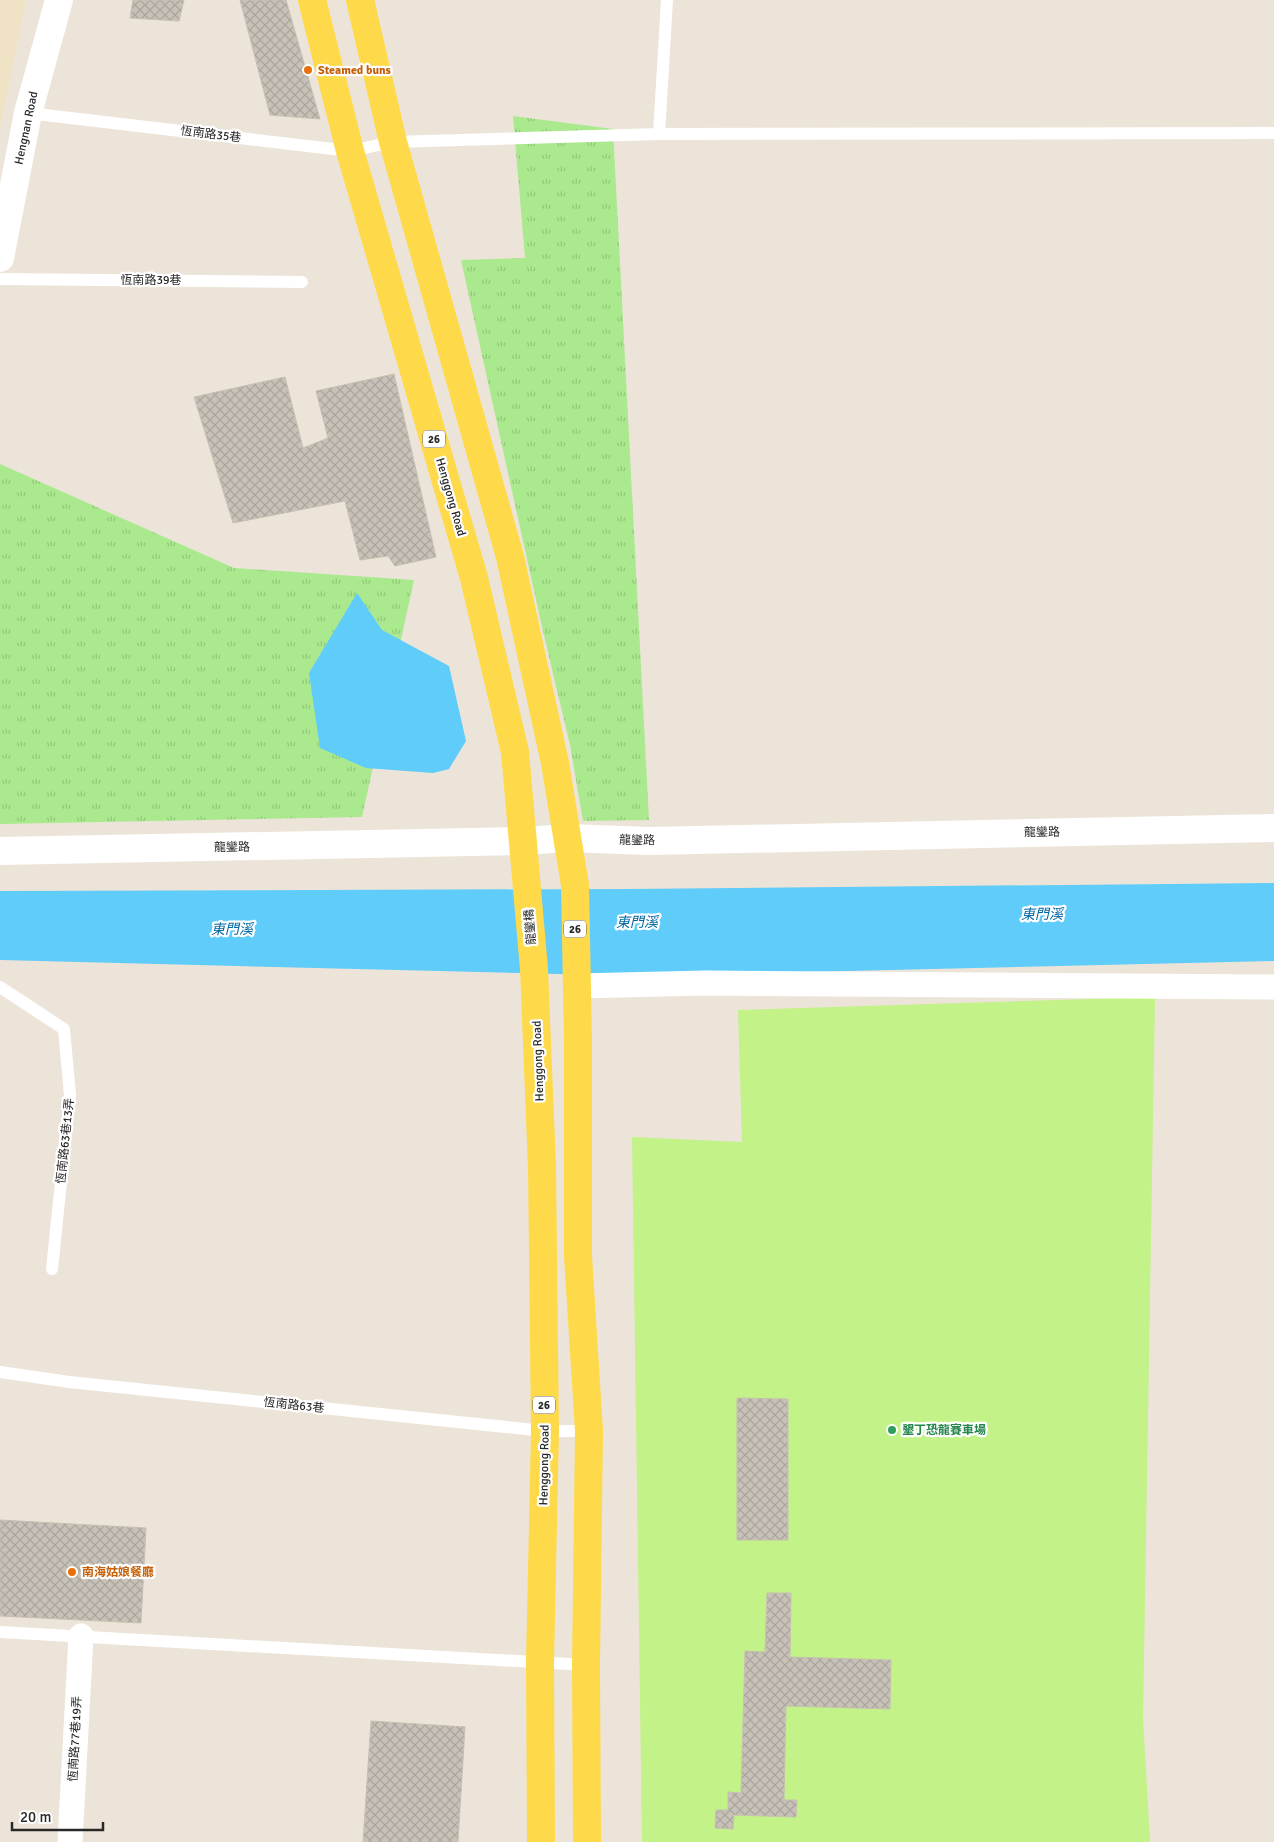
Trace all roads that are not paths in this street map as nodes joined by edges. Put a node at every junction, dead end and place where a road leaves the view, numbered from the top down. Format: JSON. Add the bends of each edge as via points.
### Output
{"nodes":[{"id":1,"x":59,"y":0,"type":"edge"},
{"id":2,"x":312,"y":0,"type":"edge"},
{"id":3,"x":360,"y":0,"type":"edge"},
{"id":4,"x":667,"y":0,"type":"edge"},
{"id":5,"x":28,"y":113,"type":"junction"},
{"id":6,"x":1274,"y":133,"type":"edge"},
{"id":7,"x":659,"y":134,"type":"junction"},
{"id":8,"x":393,"y":142,"type":"junction"},
{"id":9,"x":350,"y":151,"type":"junction"},
{"id":10,"x":0,"y":258,"type":"edge"},
{"id":11,"x":0,"y":279,"type":"edge"},
{"id":12,"x":302,"y":282,"type":"dead end"},
{"id":13,"x":1274,"y":828,"type":"edge"},
{"id":14,"x":568,"y":838,"type":"junction"},
{"id":15,"x":523,"y":841,"type":"junction"},
{"id":16,"x":0,"y":851,"type":"edge"},
{"id":17,"x":527,"y":884,"type":"joint"},
{"id":18,"x":534,"y":969,"type":"joint"},
{"id":19,"x":576,"y":980,"type":"junction"},
{"id":20,"x":0,"y":987,"type":"edge"},
{"id":21,"x":1274,"y":987,"type":"edge"},
{"id":22,"x":52,"y":1269,"type":"dead end"},
{"id":23,"x":0,"y":1372,"type":"edge"},
{"id":24,"x":544,"y":1431,"type":"junction"},
{"id":25,"x":589,"y":1431,"type":"junction"},
{"id":26,"x":0,"y":1632,"type":"edge"},
{"id":27,"x":81,"y":1636,"type":"junction"},
{"id":28,"x":540,"y":1662,"type":"junction"},
{"id":29,"x":586,"y":1665,"type":"junction"},
{"id":30,"x":70,"y":1842,"type":"edge"},
{"id":31,"x":541,"y":1842,"type":"edge"},
{"id":32,"x":587,"y":1842,"type":"edge"}],
"edges":[{"from":1,"to":5,"type":"street","name":"Hengnan Road"},
{"from":2,"to":9,"type":"main road","name":"Henggong Road","number":"26"},
{"from":3,"to":8,"type":"main road","number":"26"},
{"from":4,"to":7,"type":"lane"},
{"from":5,"to":9,"type":"lane","name":"恆南路35巷"},
{"from":5,"to":10,"type":"street","name":"Hengnan Road"},
{"from":6,"to":7,"type":"lane","name":"恆南路35巷"},
{"from":7,"to":8,"type":"lane","name":"恆南路35巷"},
{"from":8,"to":9,"type":"lane","name":"恆南路35巷"},
{"from":8,"to":14,"type":"main road","number":"26","via":[[510,557]]},
{"from":9,"to":15,"type":"main road","name":"Henggong Road","number":"26","via":[[474,578],[514,752]]},
{"from":11,"to":12,"type":"lane","name":"恆南路39巷"},
{"from":13,"to":14,"type":"street","name":"龍鑾路","via":[[659,840]]},
{"from":14,"to":15,"type":"street","name":"龍鑾路"},
{"from":14,"to":19,"type":"main road","number":"26","via":[[575,885]]},
{"from":15,"to":16,"type":"street","name":"龍鑾路"},
{"from":15,"to":17,"type":"main road","name":"Henggong Road","number":"26"},
{"from":17,"to":18,"type":"main road","name":"龍鑾橋","number":"26"},
{"from":18,"to":24,"type":"main road","name":"Henggong Road","number":"26","via":[[542,1167]]},
{"from":19,"to":21,"type":"street","via":[[716,984]]},
{"from":19,"to":25,"type":"main road","number":"26","via":[[578,1256]]},
{"from":20,"to":22,"type":"lane","name":"恆南路63巷13弄","via":[[64,1029],[70,1095]]},
{"from":23,"to":24,"type":"lane","name":"恆南路63巷"},
{"from":24,"to":25,"type":"lane","name":"恆南路63巷"},
{"from":24,"to":28,"type":"main road","name":"Henggong Road","number":"26"},
{"from":25,"to":29,"type":"main road","number":"26"},
{"from":26,"to":27,"type":"lane"},
{"from":27,"to":28,"type":"lane"},
{"from":27,"to":30,"type":"street","name":"恆南路77巷19弄"},
{"from":28,"to":29,"type":"lane"},
{"from":28,"to":31,"type":"main road","name":"Henggong Road","number":"26"},
{"from":29,"to":32,"type":"main road","number":"26"}]}
